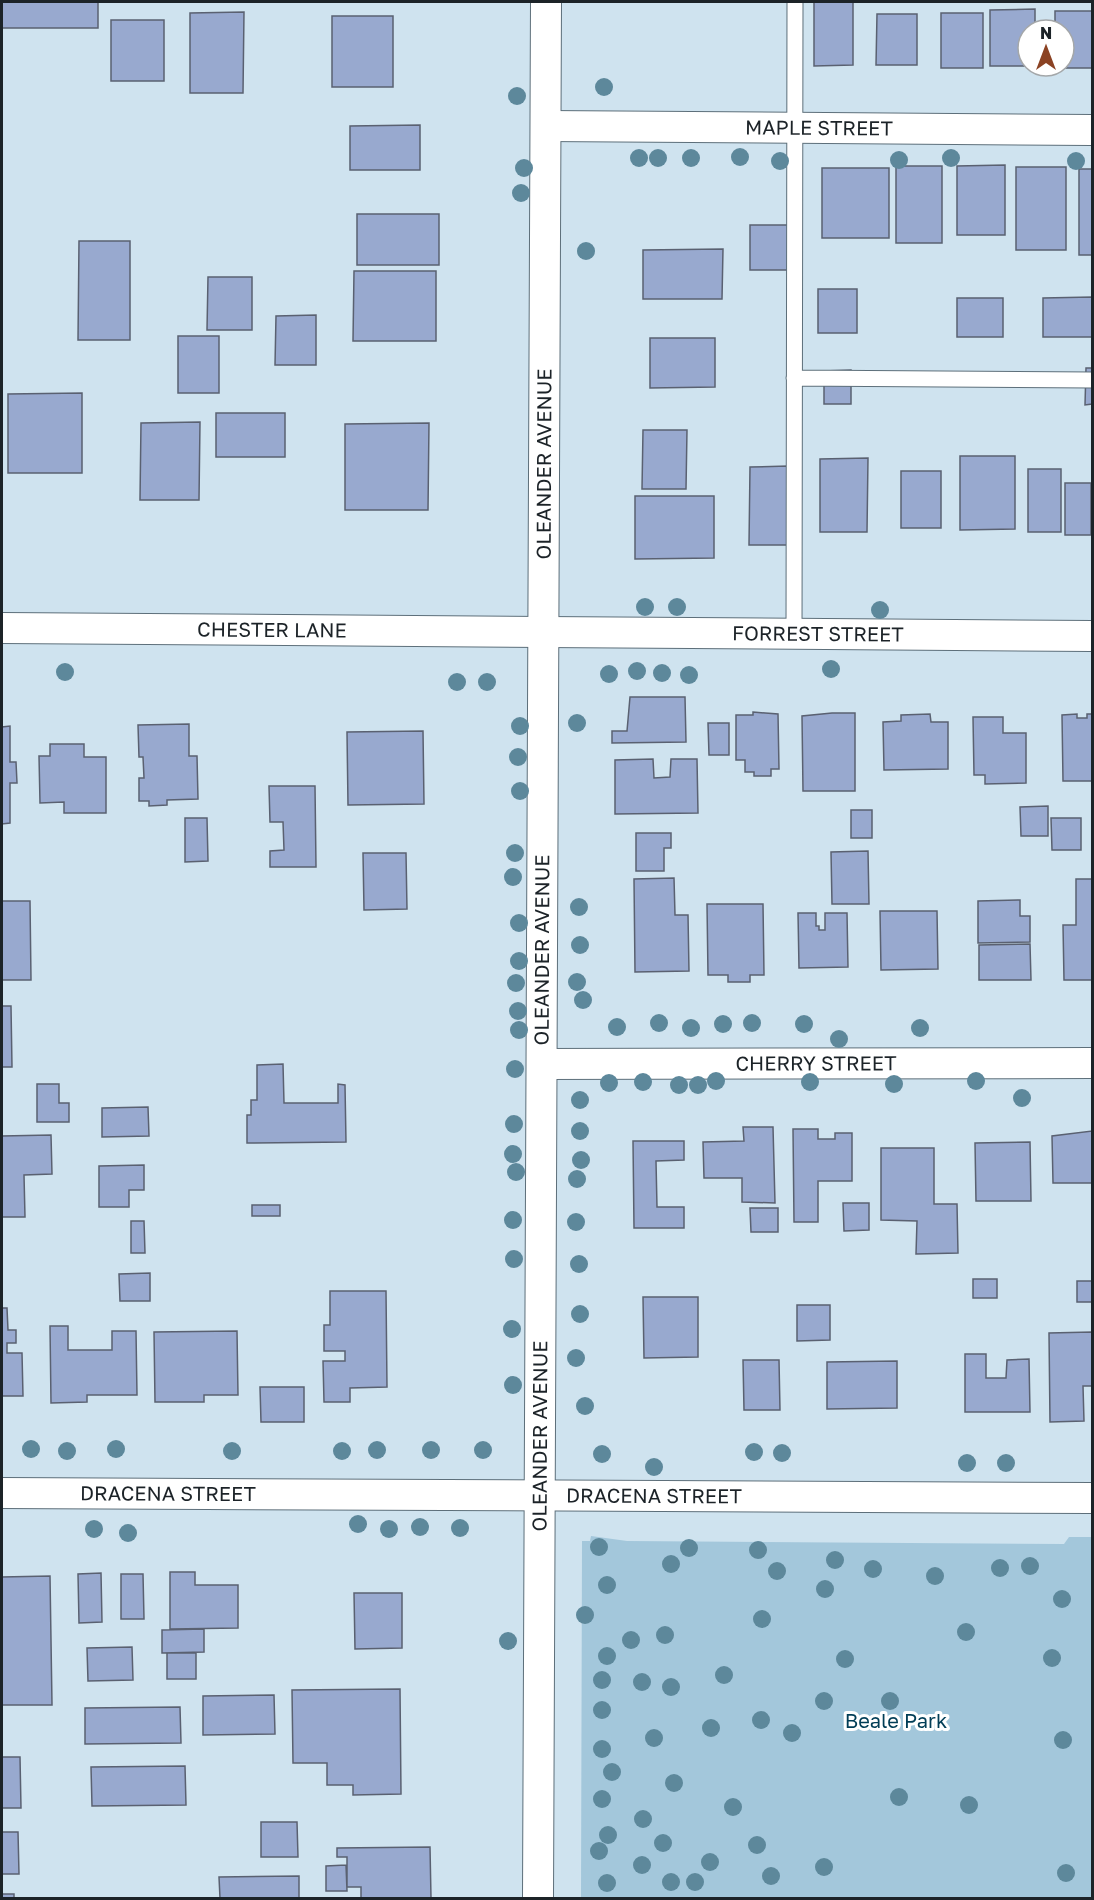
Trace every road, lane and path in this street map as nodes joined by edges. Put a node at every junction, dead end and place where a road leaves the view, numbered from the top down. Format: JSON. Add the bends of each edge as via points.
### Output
{"nodes":[{"id":1,"x":546,"y":2,"type":"edge"},
{"id":2,"x":795,"y":2,"type":"edge"},
{"id":3,"x":546,"y":126,"type":"junction"},
{"id":4,"x":794,"y":127,"type":"junction"},
{"id":5,"x":1092,"y":130,"type":"edge"},
{"id":6,"x":794,"y":378,"type":"junction"},
{"id":7,"x":1092,"y":380,"type":"edge"},
{"id":8,"x":2,"y":628,"type":"edge"},
{"id":9,"x":543,"y":633,"type":"junction"},
{"id":10,"x":794,"y":634,"type":"junction"},
{"id":11,"x":1092,"y":636,"type":"edge"},
{"id":12,"x":1092,"y":1062,"type":"edge"},
{"id":13,"x":542,"y":1064,"type":"junction"},
{"id":14,"x":2,"y":1493,"type":"edge"},
{"id":15,"x":540,"y":1495,"type":"junction"},
{"id":16,"x":1092,"y":1498,"type":"edge"},
{"id":17,"x":537,"y":1899,"type":"edge"}],
"edges":[{"from":1,"to":3,"type":"street","name":"OLEANDER AVENUE"},
{"from":2,"to":4,"type":"lane"},
{"from":3,"to":4,"type":"street","name":"MAPLE STREET"},
{"from":3,"to":9,"type":"street","name":"OLEANDER AVENUE"},
{"from":4,"to":5,"type":"street","name":"MAPLE STREET"},
{"from":4,"to":6,"type":"lane"},
{"from":6,"to":7,"type":"lane"},
{"from":6,"to":10,"type":"lane"},
{"from":8,"to":9,"type":"street","name":"CHESTER LANE"},
{"from":9,"to":10,"type":"street","name":"FORREST STREET"},
{"from":9,"to":13,"type":"street","name":"OLEANDER AVENUE"},
{"from":10,"to":11,"type":"street","name":"FORREST STREET"},
{"from":12,"to":13,"type":"street","name":"CHERRY STREET"},
{"from":13,"to":15,"type":"street","name":"OLEANDER AVENUE"},
{"from":14,"to":15,"type":"street","name":"DRACENA STREET"},
{"from":15,"to":16,"type":"street","name":"DRACENA STREET"},
{"from":15,"to":17,"type":"street","name":"OLEANDER AVENUE"}]}
